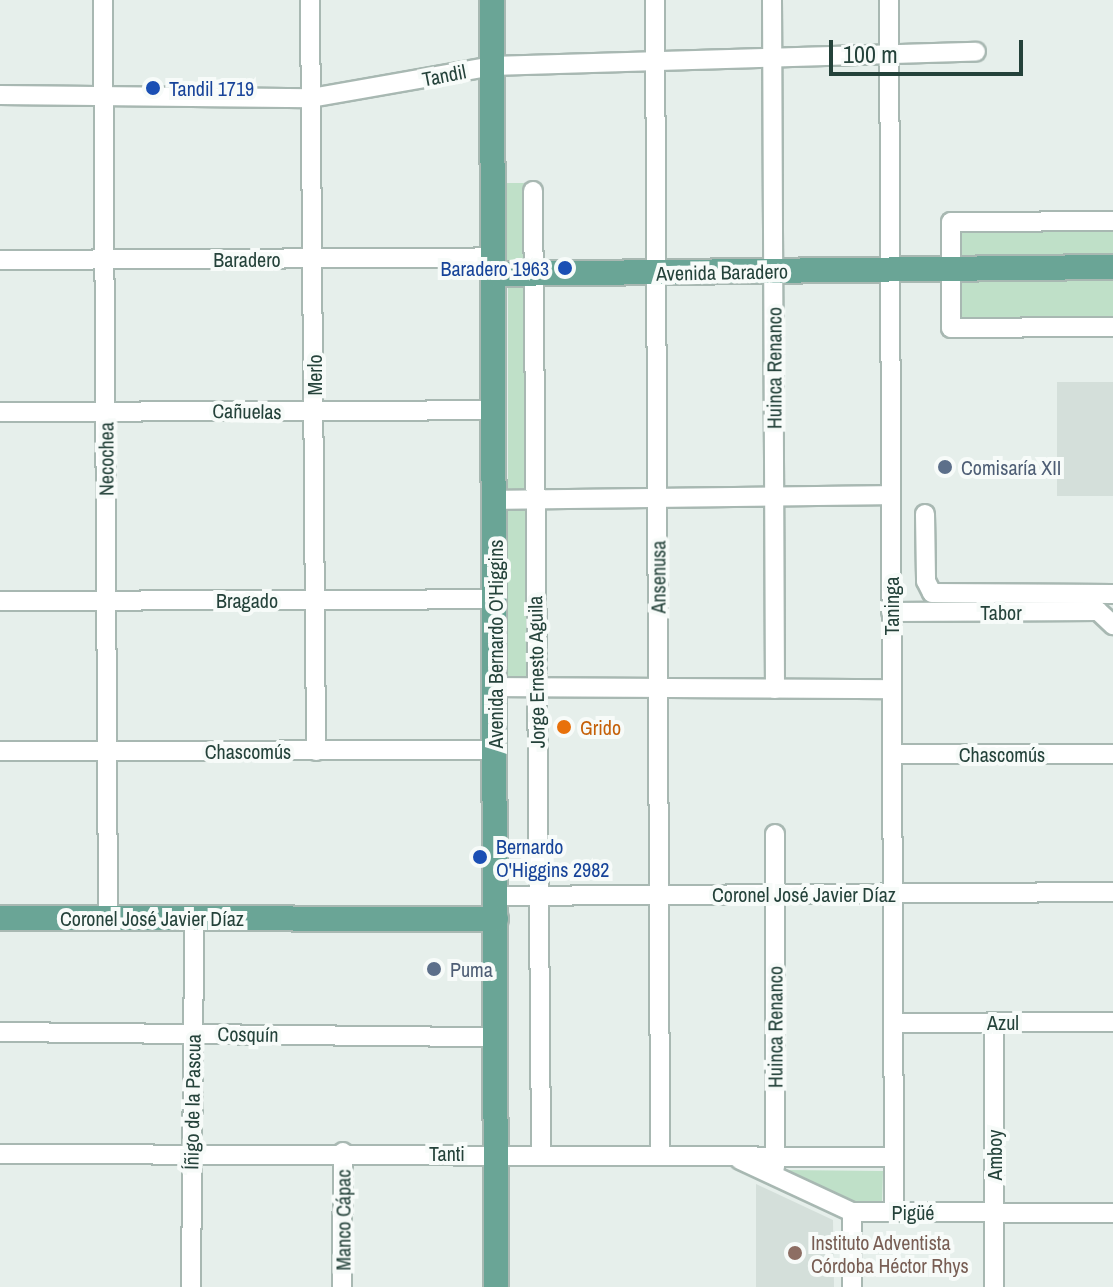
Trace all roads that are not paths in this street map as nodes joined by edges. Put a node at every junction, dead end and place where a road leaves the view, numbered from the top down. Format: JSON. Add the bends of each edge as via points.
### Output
{"nodes":[{"id":1,"x":103,"y":0,"type":"edge"},
{"id":2,"x":310,"y":0,"type":"edge"},
{"id":3,"x":492,"y":0,"type":"edge"},
{"id":4,"x":655,"y":0,"type":"edge"},
{"id":5,"x":772,"y":0,"type":"edge"},
{"id":6,"x":889,"y":0,"type":"edge"},
{"id":7,"x":976,"y":52,"type":"dead end"},
{"id":8,"x":889,"y":55,"type":"junction"},
{"id":9,"x":773,"y":58,"type":"junction"},
{"id":10,"x":656,"y":61,"type":"junction"},
{"id":11,"x":492,"y":66,"type":"junction"},
{"id":12,"x":0,"y":95,"type":"edge"},
{"id":13,"x":103,"y":98,"type":"junction"},
{"id":14,"x":311,"y":98,"type":"junction"},
{"id":15,"x":533,"y":191,"type":"dead end"},
{"id":16,"x":1113,"y":221,"type":"edge"},
{"id":17,"x":313,"y":258,"type":"junction"},
{"id":18,"x":105,"y":259,"type":"junction"},
{"id":19,"x":0,"y":260,"type":"edge"},
{"id":20,"x":493,"y":266,"type":"junction"},
{"id":21,"x":1113,"y":267,"type":"edge"},
{"id":22,"x":951,"y":269,"type":"junction"},
{"id":23,"x":890,"y":270,"type":"junction"},
{"id":24,"x":774,"y":271,"type":"junction"},
{"id":25,"x":656,"y":272,"type":"junction"},
{"id":26,"x":533,"y":275,"type":"junction"},
{"id":27,"x":1113,"y":327,"type":"edge"},
{"id":28,"x":106,"y":410,"type":"junction"},
{"id":29,"x":494,"y":410,"type":"junction"},
{"id":30,"x":0,"y":412,"type":"edge"},
{"id":31,"x":314,"y":412,"type":"junction"},
{"id":32,"x":891,"y":495,"type":"junction"},
{"id":33,"x":775,"y":496,"type":"junction"},
{"id":34,"x":657,"y":497,"type":"junction"},
{"id":35,"x":535,"y":499,"type":"junction"},
{"id":36,"x":494,"y":500,"type":"junction"},
{"id":37,"x":925,"y":514,"type":"dead end"},
{"id":38,"x":1113,"y":594,"type":"edge"},
{"id":39,"x":494,"y":599,"type":"junction"},
{"id":40,"x":107,"y":600,"type":"junction"},
{"id":41,"x":315,"y":600,"type":"junction"},
{"id":42,"x":0,"y":601,"type":"edge"},
{"id":43,"x":1040,"y":603,"type":"junction"},
{"id":44,"x":891,"y":612,"type":"junction"},
{"id":45,"x":1111,"y":621,"type":"edge"},
{"id":46,"x":495,"y":687,"type":"junction"},
{"id":47,"x":536,"y":688,"type":"junction"},
{"id":48,"x":658,"y":688,"type":"junction"},
{"id":49,"x":775,"y":689,"type":"junction"},
{"id":50,"x":892,"y":689,"type":"junction"},
{"id":51,"x":495,"y":750,"type":"junction"},
{"id":52,"x":0,"y":751,"type":"edge"},
{"id":53,"x":108,"y":751,"type":"junction"},
{"id":54,"x":316,"y":751,"type":"junction"},
{"id":55,"x":892,"y":754,"type":"junction"},
{"id":56,"x":1113,"y":754,"type":"edge"},
{"id":57,"x":775,"y":834,"type":"dead end"},
{"id":58,"x":1113,"y":892,"type":"edge"},
{"id":59,"x":893,"y":893,"type":"junction"},
{"id":60,"x":775,"y":894,"type":"junction"},
{"id":61,"x":659,"y":895,"type":"junction"},
{"id":62,"x":538,"y":896,"type":"junction"},
{"id":63,"x":496,"y":907,"type":"junction"},
{"id":64,"x":0,"y":918,"type":"edge"},
{"id":65,"x":108,"y":918,"type":"junction"},
{"id":66,"x":194,"y":918,"type":"junction"},
{"id":67,"x":1113,"y":1022,"type":"edge"},
{"id":68,"x":893,"y":1023,"type":"junction"},
{"id":69,"x":994,"y":1023,"type":"junction"},
{"id":70,"x":0,"y":1032,"type":"edge"},
{"id":71,"x":193,"y":1033,"type":"junction"},
{"id":72,"x":496,"y":1037,"type":"junction"},
{"id":73,"x":343,"y":1152,"type":"junction"},
{"id":74,"x":497,"y":1153,"type":"junction"},
{"id":75,"x":541,"y":1153,"type":"junction"},
{"id":76,"x":0,"y":1154,"type":"edge"},
{"id":77,"x":190,"y":1154,"type":"junction"},
{"id":78,"x":660,"y":1154,"type":"junction"},
{"id":79,"x":894,"y":1157,"type":"junction"},
{"id":80,"x":775,"y":1164,"type":"junction"},
{"id":81,"x":852,"y":1212,"type":"junction"},
{"id":82,"x":894,"y":1212,"type":"junction"},
{"id":83,"x":994,"y":1212,"type":"junction"},
{"id":84,"x":1113,"y":1213,"type":"edge"},
{"id":85,"x":191,"y":1287,"type":"edge"},
{"id":86,"x":342,"y":1287,"type":"edge"},
{"id":87,"x":496,"y":1287,"type":"edge"},
{"id":88,"x":852,"y":1287,"type":"edge"},
{"id":89,"x":994,"y":1287,"type":"edge"}],
"edges":[{"from":1,"to":13,"type":"street","name":"Necochea"},
{"from":2,"to":14,"type":"street","name":"Merlo"},
{"from":3,"to":11,"type":"main road","name":"Avenida Bernardo O'Higgins"},
{"from":4,"to":10,"type":"street","name":"Ansenusa"},
{"from":5,"to":9,"type":"street","name":"Huinca Renanco"},
{"from":6,"to":8,"type":"street","name":"Taninga"},
{"from":7,"to":8,"type":"street","name":"Tandil"},
{"from":8,"to":9,"type":"street","name":"Tandil"},
{"from":8,"to":23,"type":"street","name":"Taninga"},
{"from":9,"to":10,"type":"street","name":"Tandil"},
{"from":9,"to":24,"type":"street","name":"Huinca Renanco"},
{"from":10,"to":11,"type":"street","name":"Tandil"},
{"from":10,"to":25,"type":"street","name":"Ansenusa"},
{"from":11,"to":14,"type":"street","name":"Tandil"},
{"from":11,"to":20,"type":"main road","name":"Avenida Bernardo O'Higgins"},
{"from":12,"to":13,"type":"street","name":"Tandil"},
{"from":13,"to":14,"type":"street","name":"Tandil"},
{"from":13,"to":18,"type":"street","name":"Necochea"},
{"from":14,"to":17,"type":"street","name":"Merlo"},
{"from":15,"to":26,"type":"street","name":"Jorge Ernesto Aguila"},
{"from":16,"to":22,"type":"street","via":[[951,222]]},
{"from":17,"to":18,"type":"street","name":"Baradero"},
{"from":17,"to":20,"type":"street","name":"Baradero"},
{"from":17,"to":31,"type":"street","name":"Merlo"},
{"from":18,"to":19,"type":"street","name":"Baradero"},
{"from":18,"to":28,"type":"street","name":"Necochea"},
{"from":20,"to":26,"type":"main road","name":"Avenida Baradero"},
{"from":20,"to":29,"type":"main road","name":"Avenida Bernardo O'Higgins"},
{"from":21,"to":22,"type":"main road","name":"Avenida Baradero"},
{"from":22,"to":23,"type":"main road","name":"Avenida Baradero"},
{"from":22,"to":27,"type":"street","via":[[951,328]]},
{"from":23,"to":24,"type":"main road","name":"Avenida Baradero"},
{"from":23,"to":32,"type":"street","name":"Taninga"},
{"from":24,"to":25,"type":"main road","name":"Avenida Baradero"},
{"from":24,"to":33,"type":"street","name":"Huinca Renanco"},
{"from":25,"to":26,"type":"main road","name":"Avenida Baradero"},
{"from":25,"to":34,"type":"street","name":"Ansenusa"},
{"from":26,"to":35,"type":"street","name":"Jorge Ernesto Aguila"},
{"from":28,"to":30,"type":"street","name":"Cañuelas"},
{"from":28,"to":31,"type":"street","name":"Cañuelas"},
{"from":28,"to":40,"type":"street","name":"Necochea"},
{"from":29,"to":31,"type":"street","name":"Cañuelas"},
{"from":29,"to":36,"type":"main road","name":"Avenida Bernardo O'Higgins"},
{"from":31,"to":41,"type":"street","name":"Merlo"},
{"from":32,"to":33,"type":"street"},
{"from":32,"to":44,"type":"street","name":"Taninga"},
{"from":33,"to":34,"type":"street"},
{"from":33,"to":49,"type":"street","name":"Huinca Renanco"},
{"from":34,"to":35,"type":"street"},
{"from":34,"to":48,"type":"street","name":"Ansenusa"},
{"from":35,"to":36,"type":"street"},
{"from":35,"to":47,"type":"street","name":"Jorge Ernesto Aguila"},
{"from":36,"to":39,"type":"main road","name":"Avenida Bernardo O'Higgins"},
{"from":37,"to":43,"type":"street","via":[[926,581],[932,593]]},
{"from":38,"to":43,"type":"street"},
{"from":39,"to":41,"type":"street","name":"Bragado"},
{"from":39,"to":46,"type":"main road","name":"Avenida Bernardo O'Higgins"},
{"from":40,"to":41,"type":"street","name":"Bragado"},
{"from":40,"to":42,"type":"street","name":"Bragado"},
{"from":40,"to":53,"type":"street","name":"Necochea"},
{"from":41,"to":54,"type":"street","name":"Merlo"},
{"from":43,"to":44,"type":"street","name":"Tabor"},
{"from":43,"to":45,"type":"street","name":"Tabor","via":[[1098,611]]},
{"from":44,"to":50,"type":"street","name":"Taninga"},
{"from":46,"to":47,"type":"street"},
{"from":46,"to":51,"type":"main road","name":"Avenida Bernardo O'Higgins"},
{"from":47,"to":48,"type":"street"},
{"from":47,"to":62,"type":"street","name":"Jorge Ernesto Aguila"},
{"from":48,"to":49,"type":"street"},
{"from":48,"to":61,"type":"street","name":"Ansenusa"},
{"from":49,"to":50,"type":"street"},
{"from":50,"to":55,"type":"street","name":"Taninga"},
{"from":51,"to":54,"type":"street","name":"Chascomús"},
{"from":51,"to":63,"type":"main road","name":"Avenida Bernardo O'Higgins"},
{"from":52,"to":53,"type":"street","name":"Chascomús"},
{"from":53,"to":54,"type":"street","name":"Chascomús"},
{"from":53,"to":65,"type":"street","name":"Necochea"},
{"from":55,"to":56,"type":"street","name":"Chascomús"},
{"from":55,"to":59,"type":"street","name":"Taninga"},
{"from":57,"to":60,"type":"street","name":"Huinca Renanco"},
{"from":58,"to":59,"type":"street","name":"Coronel José Javier Díaz"},
{"from":59,"to":60,"type":"street","name":"Coronel José Javier Díaz"},
{"from":59,"to":68,"type":"street","name":"Taninga"},
{"from":60,"to":61,"type":"street","name":"Coronel José Javier Díaz"},
{"from":60,"to":80,"type":"street","name":"Huinca Renanco"},
{"from":61,"to":62,"type":"street","name":"Coronel José Javier Díaz"},
{"from":61,"to":78,"type":"street","name":"Ansenusa"},
{"from":62,"to":63,"type":"street","name":"Coronel José Javier Díaz"},
{"from":62,"to":75,"type":"street","name":"Jorge Ernesto Aguila"},
{"from":63,"to":66,"type":"main road","name":"Coronel José Javier Díaz"},
{"from":63,"to":72,"type":"main road","name":"Avenida Bernardo O'Higgins"},
{"from":64,"to":65,"type":"main road","name":"Coronel José Javier Díaz"},
{"from":65,"to":66,"type":"main road","name":"Coronel José Javier Díaz"},
{"from":66,"to":71,"type":"street","name":"Íñigo de la Pascua"},
{"from":67,"to":69,"type":"street","name":"Azul"},
{"from":68,"to":69,"type":"street","name":"Azul"},
{"from":68,"to":79,"type":"street","name":"Taninga"},
{"from":69,"to":83,"type":"street","name":"Amboy"},
{"from":70,"to":71,"type":"street","name":"Cosquín"},
{"from":71,"to":72,"type":"street","name":"Cosquín"},
{"from":71,"to":77,"type":"street","name":"Íñigo de la Pascua"},
{"from":72,"to":74,"type":"main road","name":"Avenida Bernardo O'Higgins"},
{"from":73,"to":74,"type":"street","name":"Tanti"},
{"from":73,"to":77,"type":"street","name":"Tanti"},
{"from":73,"to":86,"type":"street","name":"Manco Cápac"},
{"from":74,"to":75,"type":"street","name":"Tanti"},
{"from":74,"to":87,"type":"main road","name":"Avenida Bernardo O'Higgins"},
{"from":75,"to":78,"type":"street","name":"Tanti"},
{"from":76,"to":77,"type":"street","name":"Tanti"},
{"from":77,"to":85,"type":"street","name":"Íñigo de la Pascua"},
{"from":78,"to":80,"type":"street","name":"Tanti","via":[[726,1155]]},
{"from":79,"to":80,"type":"street","name":"Tanti"},
{"from":79,"to":82,"type":"street","name":"Taninga"},
{"from":80,"to":81,"type":"street","name":"Pigüé"},
{"from":81,"to":82,"type":"street","name":"Pigüé"},
{"from":81,"to":88,"type":"street"},
{"from":82,"to":83,"type":"street","name":"Pigüé"},
{"from":83,"to":84,"type":"street","name":"Pigüé"},
{"from":83,"to":89,"type":"street","name":"Amboy"}]}
